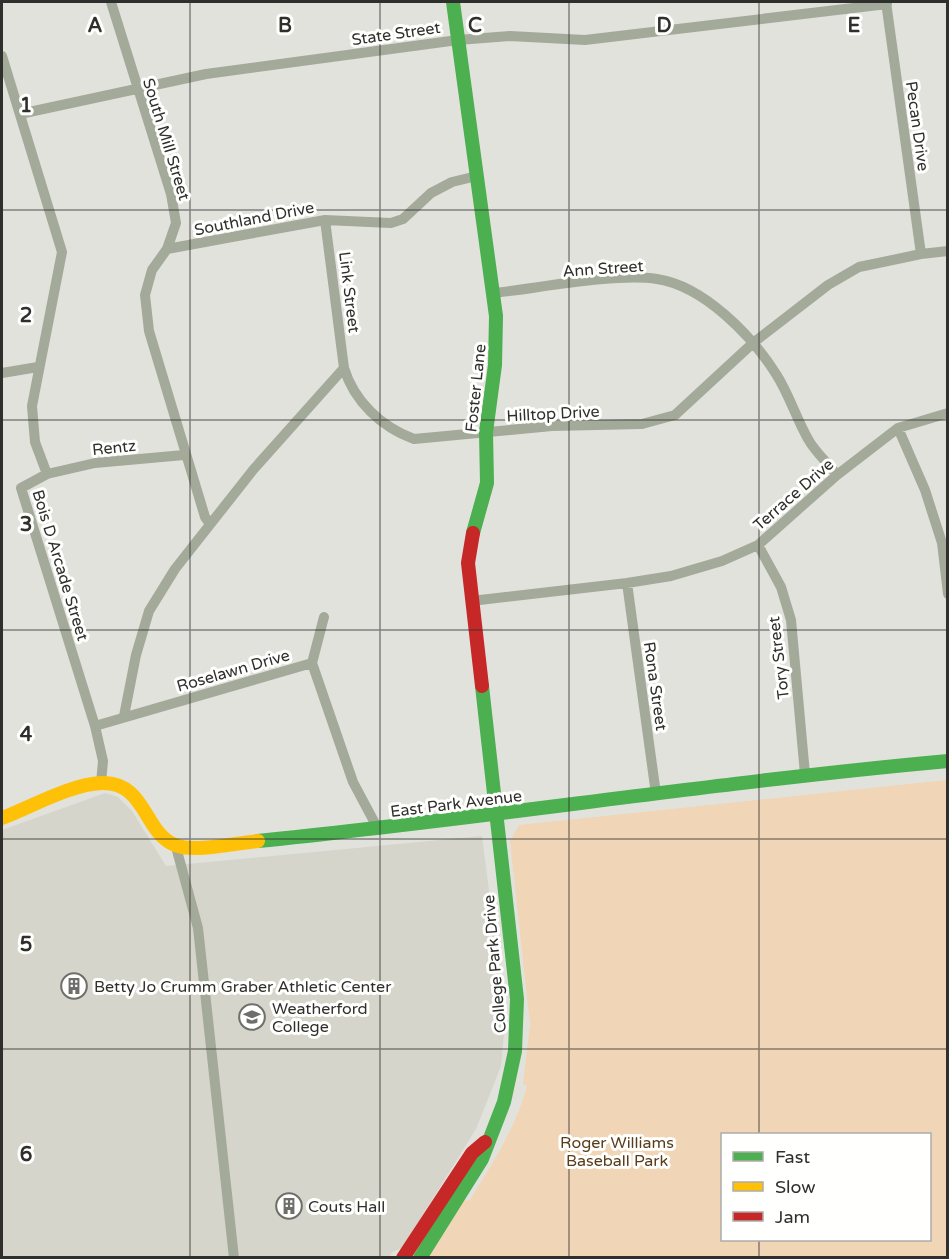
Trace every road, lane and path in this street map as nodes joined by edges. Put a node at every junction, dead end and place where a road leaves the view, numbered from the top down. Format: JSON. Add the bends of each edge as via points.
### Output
{"nodes":[{"id":1,"x":111,"y":2,"type":"edge"},
{"id":2,"x":453,"y":2,"type":"edge"},
{"id":3,"x":886,"y":3,"type":"edge"},
{"id":4,"x":458,"y":40,"type":"junction"},
{"id":5,"x":2,"y":56,"type":"edge"},
{"id":6,"x":136,"y":88,"type":"junction"},
{"id":7,"x":20,"y":114,"type":"junction"},
{"id":8,"x":477,"y":176,"type":"junction"},
{"id":9,"x":325,"y":220,"type":"junction"},
{"id":10,"x":167,"y":249,"type":"junction"},
{"id":11,"x":948,"y":251,"type":"edge"},
{"id":12,"x":921,"y":254,"type":"junction"},
{"id":13,"x":494,"y":293,"type":"junction"},
{"id":14,"x":753,"y":343,"type":"junction"},
{"id":15,"x":38,"y":367,"type":"junction"},
{"id":16,"x":345,"y":368,"type":"junction"},
{"id":17,"x":2,"y":373,"type":"edge"},
{"id":18,"x":948,"y":413,"type":"edge"},
{"id":19,"x":898,"y":428,"type":"junction"},
{"id":20,"x":486,"y":432,"type":"junction"},
{"id":21,"x":184,"y":455,"type":"junction"},
{"id":22,"x":47,"y":474,"type":"junction"},
{"id":23,"x":837,"y":475,"type":"junction"},
{"id":24,"x":210,"y":524,"type":"junction"},
{"id":25,"x":758,"y":545,"type":"junction"},
{"id":26,"x":627,"y":583,"type":"junction"},
{"id":27,"x":948,"y":594,"type":"edge"},
{"id":28,"x":471,"y":601,"type":"junction"},
{"id":29,"x":324,"y":617,"type":"dead end"},
{"id":30,"x":312,"y":663,"type":"junction"},
{"id":31,"x":124,"y":716,"type":"junction"},
{"id":32,"x":95,"y":726,"type":"junction"},
{"id":33,"x":948,"y":761,"type":"edge"},
{"id":34,"x":805,"y":774,"type":"junction"},
{"id":35,"x":101,"y":783,"type":"junction"},
{"id":36,"x":656,"y":794,"type":"junction"},
{"id":37,"x":495,"y":814,"type":"junction"},
{"id":38,"x":2,"y":818,"type":"edge"},
{"id":39,"x":378,"y":829,"type":"junction"},
{"id":40,"x":176,"y":847,"type":"junction"},
{"id":41,"x":485,"y":1142,"type":"junction"},
{"id":42,"x":234,"y":1257,"type":"edge"},
{"id":43,"x":403,"y":1257,"type":"edge"},
{"id":44,"x":420,"y":1257,"type":"edge"}],
"edges":[{"from":1,"to":6,"type":"street","name":"South Mill Street"},
{"from":2,"to":4,"type":"street","name":"Foster Lane"},
{"from":3,"to":4,"type":"street","name":"State Street","via":[[585,40],[510,36]]},
{"from":3,"to":12,"type":"street","name":"Pecan Drive"},
{"from":4,"to":6,"type":"street","name":"State Street","via":[[206,74]]},
{"from":4,"to":8,"type":"street","name":"Foster Lane"},
{"from":5,"to":7,"type":"street","name":"Bois D Arcade Street"},
{"from":6,"to":7,"type":"street","name":"State Street"},
{"from":6,"to":10,"type":"street","name":"South Mill Street","via":[[171,194],[176,223]]},
{"from":7,"to":15,"type":"street","name":"Bois D Arcade Street","via":[[62,252]]},
{"from":8,"to":9,"type":"street","name":"Southland Drive","via":[[452,182],[431,193],[403,219],[391,223]]},
{"from":8,"to":13,"type":"street","name":"Foster Lane"},
{"from":9,"to":10,"type":"street","name":"Southland Drive"},
{"from":9,"to":16,"type":"street","name":"Link Street"},
{"from":10,"to":21,"type":"street","name":"South Mill Street","via":[[152,270],[145,295],[149,331]]},
{"from":11,"to":12,"type":"street","name":"Hilltop Drive"},
{"from":12,"to":14,"type":"street","name":"Hilltop Drive","via":[[860,267],[828,285]]},
{"from":13,"to":14,"type":"street","name":"Ann Street","via":[[619,279],[659,279],[691,292],[727,316]]},
{"from":13,"to":20,"type":"street","name":"Foster Lane","via":[[497,341]]},
{"from":14,"to":20,"type":"street","name":"Hilltop Drive","via":[[675,415],[642,423]]},
{"from":14,"to":23,"type":"street","name":"Ann Street","via":[[776,375],[809,442]]},
{"from":15,"to":17,"type":"street"},
{"from":15,"to":22,"type":"street","name":"Bois D Arcade Street","via":[[32,406],[35,442]]},
{"from":16,"to":20,"type":"street","name":"Hilltop Drive","via":[[354,394],[392,431],[414,439]]},
{"from":16,"to":24,"type":"street"},
{"from":18,"to":19,"type":"street","name":"Terrace Drive"},
{"from":19,"to":23,"type":"street","name":"Terrace Drive"},
{"from":19,"to":27,"type":"street","via":[[926,490],[942,543]]},
{"from":20,"to":28,"type":"street","name":"Foster Lane","via":[[487,483],[468,562]]},
{"from":21,"to":22,"type":"street","name":"Rentz","via":[[94,463]]},
{"from":21,"to":24,"type":"street","name":"South Mill Street"},
{"from":22,"to":32,"type":"street","name":"Bois D Arcade Street","via":[[21,488]]},
{"from":23,"to":25,"type":"street","name":"Terrace Drive"},
{"from":24,"to":31,"type":"street","via":[[175,568],[149,611]]},
{"from":25,"to":26,"type":"street","name":"Terrace Drive","via":[[692,570]]},
{"from":25,"to":34,"type":"street","name":"Tory Street","via":[[780,587],[791,620]]},
{"from":26,"to":28,"type":"street","name":"Terrace Drive"},
{"from":26,"to":36,"type":"street","name":"Rona Street"},
{"from":28,"to":37,"type":"street","name":"Foster Lane"},
{"from":29,"to":30,"type":"street"},
{"from":30,"to":31,"type":"street","name":"Roselawn Drive"},
{"from":30,"to":39,"type":"street","name":"Roselawn Drive","via":[[353,782]]},
{"from":31,"to":32,"type":"street","name":"Roselawn Drive"},
{"from":32,"to":35,"type":"street","name":"Bois D Arcade Street","via":[[103,761]]},
{"from":33,"to":34,"type":"street","name":"East Park Avenue"},
{"from":34,"to":36,"type":"street","name":"East Park Avenue"},
{"from":35,"to":38,"type":"street"},
{"from":35,"to":40,"type":"street","via":[[134,794]]},
{"from":36,"to":37,"type":"street","name":"East Park Avenue"},
{"from":37,"to":39,"type":"street","name":"East Park Avenue"},
{"from":37,"to":41,"type":"street","name":"College Park Drive","via":[[517,1028],[507,1093]]},
{"from":39,"to":40,"type":"street","name":"East Park Avenue"},
{"from":40,"to":42,"type":"street","via":[[198,928]]},
{"from":41,"to":43,"type":"street","name":"College Park Drive","via":[[471,1153]]},
{"from":41,"to":44,"type":"street","name":"College Park Drive","via":[[482,1159]]}]}
